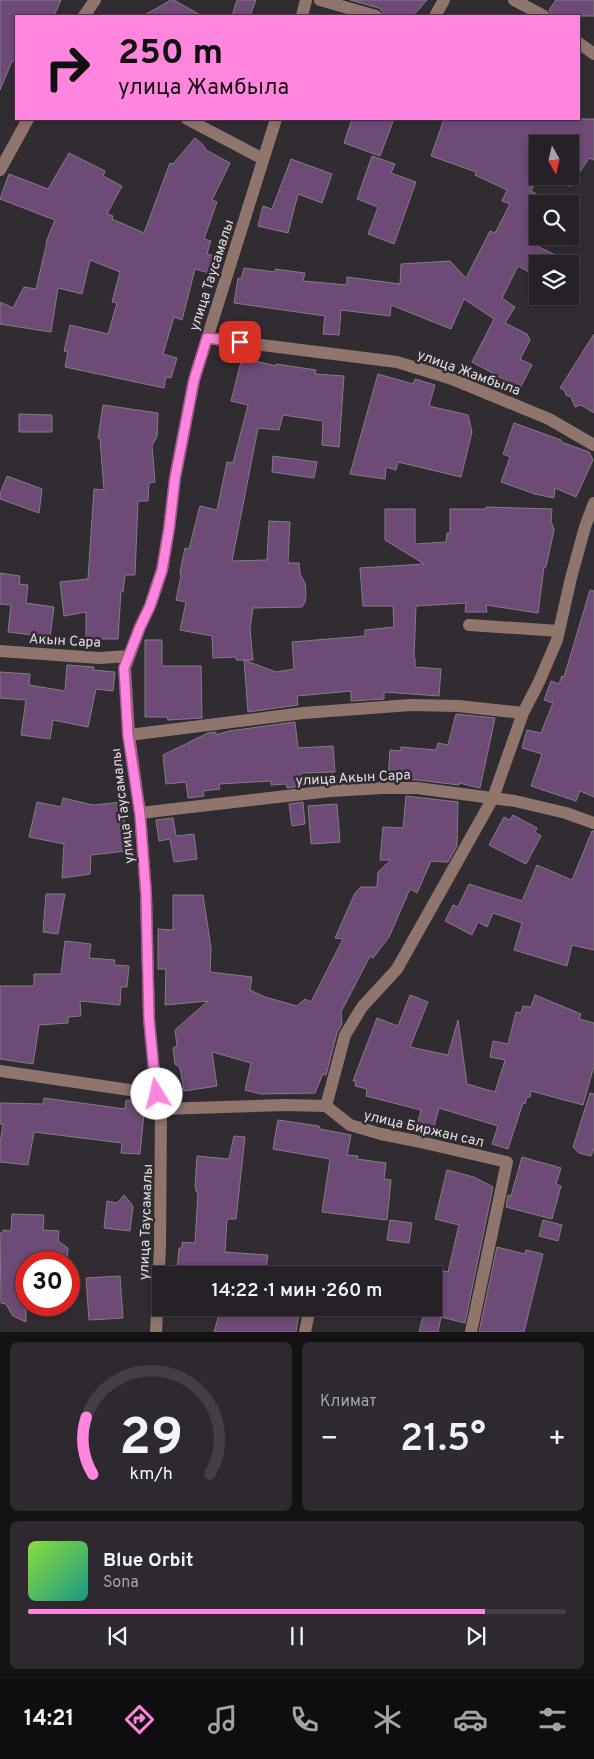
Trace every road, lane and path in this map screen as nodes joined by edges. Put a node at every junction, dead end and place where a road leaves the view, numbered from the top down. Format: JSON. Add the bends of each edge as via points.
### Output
{"nodes":[{"id":1,"x":95,"y":0,"type":"edge"},
{"id":2,"x":306,"y":0,"type":"edge"},
{"id":3,"x":320,"y":0,"type":"edge"},
{"id":4,"x":444,"y":0,"type":"edge"},
{"id":5,"x":514,"y":0,"type":"edge"},
{"id":6,"x":85,"y":15,"type":"edge"},
{"id":7,"x":302,"y":15,"type":"edge"},
{"id":8,"x":372,"y":15,"type":"edge"},
{"id":9,"x":436,"y":15,"type":"edge"},
{"id":10,"x":542,"y":15,"type":"edge"},
{"id":11,"x":580,"y":44,"type":"edge"},
{"id":12,"x":594,"y":54,"type":"edge"},
{"id":13,"x":27,"y":120,"type":"edge"},
{"id":14,"x":189,"y":120,"type":"edge"},
{"id":15,"x":276,"y":120,"type":"edge"},
{"id":16,"x":263,"y":159,"type":"junction"},
{"id":17,"x":0,"y":170,"type":"edge"},
{"id":18,"x":207,"y":338,"type":"junction"},
{"id":19,"x":594,"y":445,"type":"edge"},
{"id":20,"x":594,"y":503,"type":"edge"},
{"id":21,"x":469,"y":625,"type":"dead end"},
{"id":22,"x":559,"y":631,"type":"junction"},
{"id":23,"x":0,"y":651,"type":"edge"},
{"id":24,"x":129,"y":656,"type":"junction"},
{"id":25,"x":524,"y":713,"type":"junction"},
{"id":26,"x":128,"y":735,"type":"junction"},
{"id":27,"x":493,"y":798,"type":"junction"},
{"id":28,"x":140,"y":814,"type":"junction"},
{"id":29,"x":594,"y":823,"type":"edge"},
{"id":30,"x":0,"y":1071,"type":"edge"},
{"id":31,"x":157,"y":1094,"type":"junction"},
{"id":32,"x":326,"y":1106,"type":"junction"},
{"id":33,"x":162,"y":1109,"type":"junction"},
{"id":34,"x":308,"y":1316,"type":"edge"},
{"id":35,"x":156,"y":1332,"type":"edge"},
{"id":36,"x":305,"y":1332,"type":"edge"},
{"id":37,"x":471,"y":1332,"type":"edge"}],
"edges":[{"from":1,"to":6,"type":"street"},
{"from":2,"to":7,"type":"street"},
{"from":3,"to":8,"type":"street"},
{"from":4,"to":9,"type":"street"},
{"from":5,"to":10,"type":"street"},
{"from":11,"to":12,"type":"street"},
{"from":13,"to":17,"type":"street"},
{"from":14,"to":16,"type":"street"},
{"from":15,"to":16,"type":"street","name":"улица Таусамалы"},
{"from":16,"to":18,"type":"street","name":"улица Таусамалы"},
{"from":18,"to":19,"type":"street","name":"улица Жамбыла","via":[[397,362],[452,379],[550,419]]},
{"from":18,"to":24,"type":"street","name":"улица Таусамалы","via":[[194,380],[162,570]]},
{"from":20,"to":22,"type":"street","via":[[570,578]]},
{"from":21,"to":22,"type":"street"},
{"from":22,"to":25,"type":"street"},
{"from":23,"to":24,"type":"street","name":"Акын Сара","via":[[99,658]]},
{"from":24,"to":26,"type":"street","name":"улица Таусамалы","via":[[124,668]]},
{"from":25,"to":26,"type":"street","via":[[411,705],[303,713]]},
{"from":25,"to":27,"type":"street"},
{"from":26,"to":28,"type":"street","name":"улица Таусамалы"},
{"from":27,"to":28,"type":"street","name":"улица Акын Сара","via":[[417,788],[383,788],[330,791]]},
{"from":27,"to":29,"type":"street","name":"улица Акын Сара","via":[[566,813]]},
{"from":27,"to":32,"type":"street","via":[[397,969],[362,1007],[345,1035]]},
{"from":28,"to":31,"type":"street","name":"улица Таусамалы","via":[[146,893],[149,1019]]},
{"from":30,"to":31,"type":"street"},
{"from":31,"to":33,"type":"street","name":"улица Таусамалы"},
{"from":32,"to":33,"type":"street"},
{"from":32,"to":37,"type":"street","name":"улица Биржан сал","via":[[350,1125],[507,1162]]},
{"from":33,"to":35,"type":"street","name":"улица Таусамалы"},
{"from":34,"to":36,"type":"street"}]}
